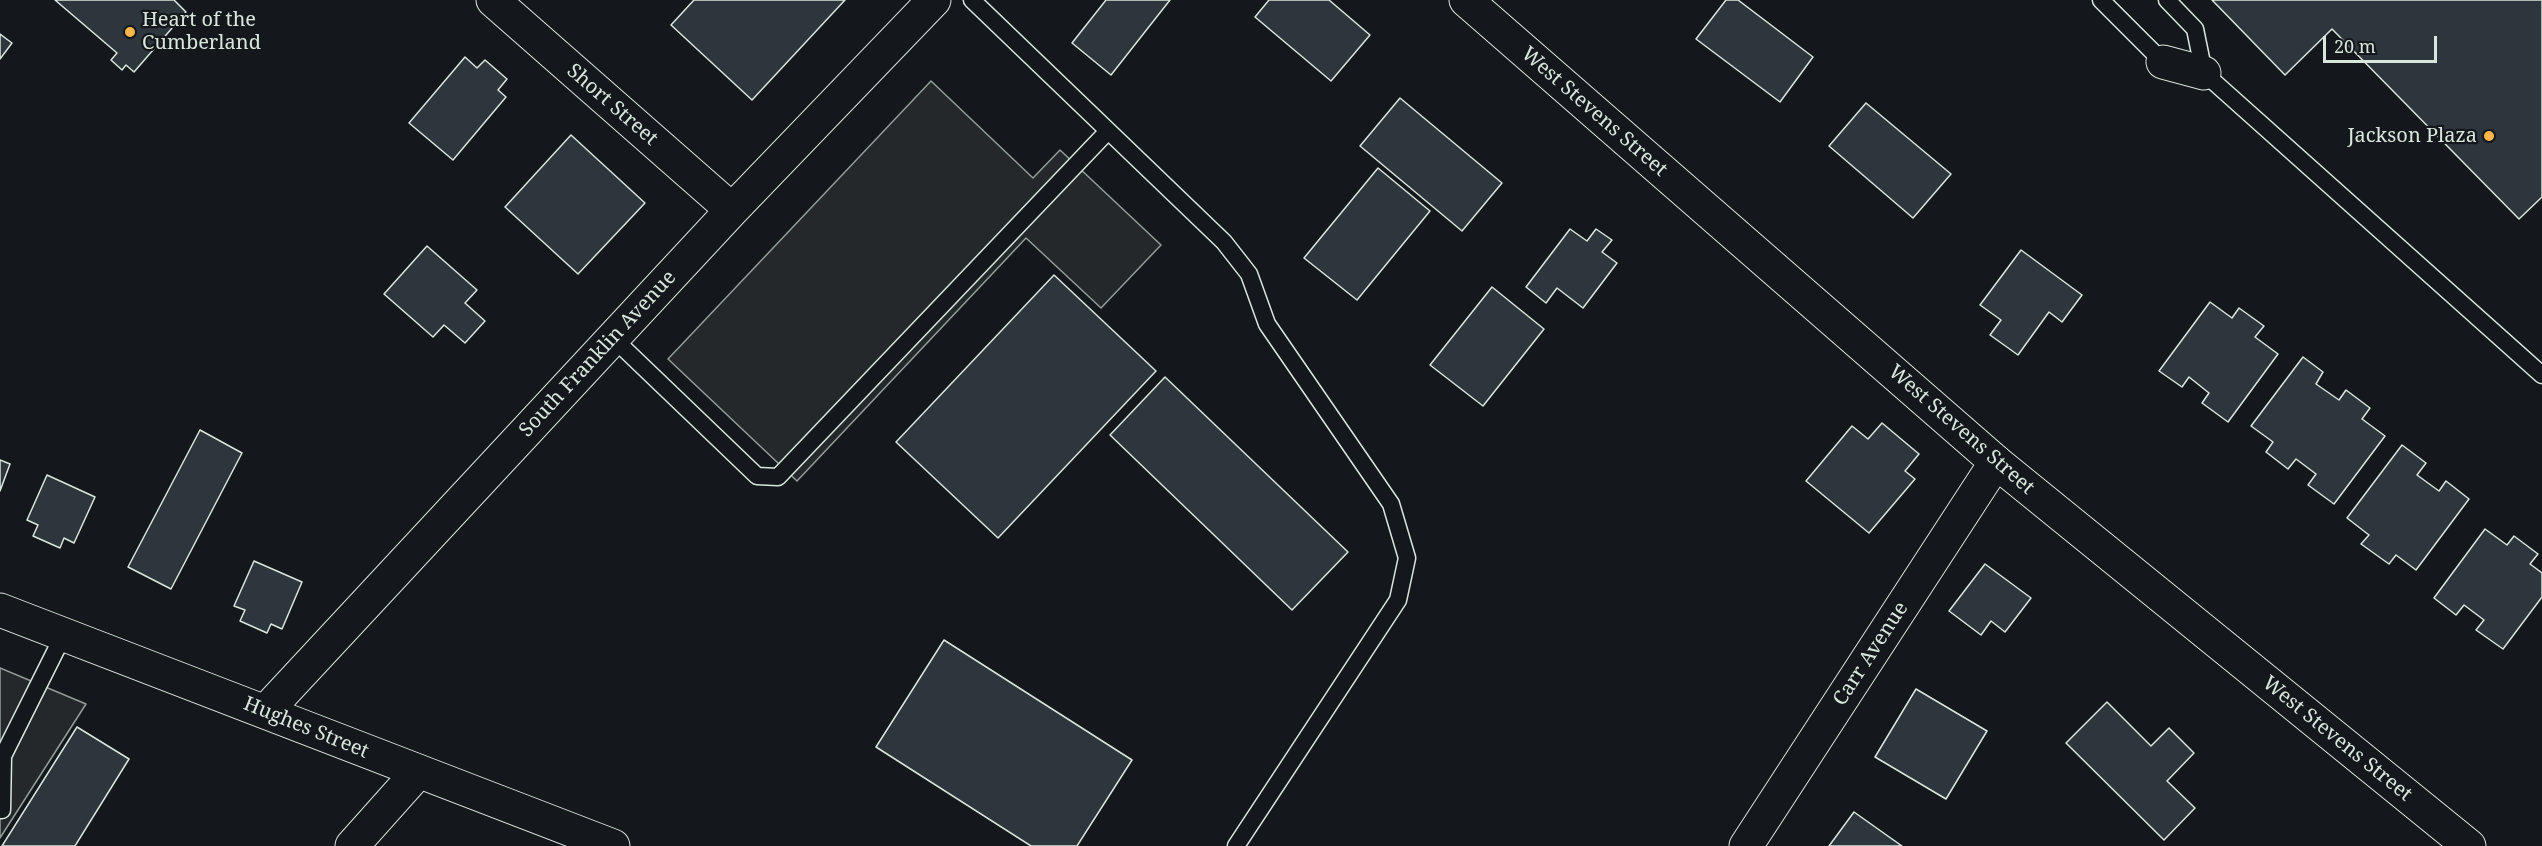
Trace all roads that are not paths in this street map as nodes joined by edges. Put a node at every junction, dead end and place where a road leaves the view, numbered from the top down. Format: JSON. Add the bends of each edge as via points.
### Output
{"nodes":[{"id":1,"x":493,"y":0,"type":"edge"},
{"id":2,"x":934,"y":0,"type":"edge"},
{"id":3,"x":972,"y":0,"type":"edge"},
{"id":4,"x":1466,"y":0,"type":"edge"},
{"id":5,"x":2101,"y":0,"type":"edge"},
{"id":6,"x":2167,"y":0,"type":"edge"},
{"id":7,"x":2163,"y":62,"type":"joint"},
{"id":8,"x":2204,"y":73,"type":"junction"},
{"id":9,"x":1108,"y":130,"type":"junction"},
{"id":10,"x":732,"y":210,"type":"junction"},
{"id":11,"x":613,"y":338,"type":"junction"},
{"id":12,"x":2542,"y":375,"type":"edge"},
{"id":13,"x":1996,"y":462,"type":"junction"},
{"id":14,"x":0,"y":609,"type":"edge"},
{"id":15,"x":64,"y":634,"type":"junction"},
{"id":16,"x":266,"y":711,"type":"junction"},
{"id":17,"x":418,"y":772,"type":"junction"},
{"id":18,"x":2,"y":810,"type":"dead end"},
{"id":19,"x":352,"y":846,"type":"edge"},
{"id":20,"x":613,"y":846,"type":"edge"},
{"id":21,"x":1236,"y":846,"type":"edge"},
{"id":22,"x":1746,"y":846,"type":"edge"},
{"id":23,"x":2469,"y":846,"type":"edge"}],
"edges":[{"from":1,"to":10,"type":"street","name":"Short Street"},
{"from":2,"to":10,"type":"street","name":"South Franklin Avenue"},
{"from":3,"to":9,"type":"lane"},
{"from":4,"to":13,"type":"street","name":"West Stevens Street"},
{"from":5,"to":7,"type":"lane"},
{"from":6,"to":8,"type":"lane","via":[[2195,29]]},
{"from":7,"to":8,"type":"street"},
{"from":8,"to":12,"type":"lane"},
{"from":9,"to":11,"type":"lane","via":[[778,477],[757,476]]},
{"from":9,"to":21,"type":"lane","via":[[1224,242],[1249,274],[1267,324],[1391,504],[1407,558],[1398,600]]},
{"from":10,"to":11,"type":"street","name":"South Franklin Avenue"},
{"from":11,"to":16,"type":"street","name":"South Franklin Avenue"},
{"from":13,"to":22,"type":"street","name":"Carr Avenue"},
{"from":13,"to":23,"type":"street","name":"West Stevens Street"},
{"from":14,"to":15,"type":"street","name":"Hughes Street"},
{"from":15,"to":16,"type":"street","name":"Hughes Street"},
{"from":15,"to":18,"type":"lane","via":[[3,756]]},
{"from":16,"to":17,"type":"street","name":"Hughes Street"},
{"from":17,"to":19,"type":"street"},
{"from":17,"to":20,"type":"street","name":"Hughes Street"}]}
